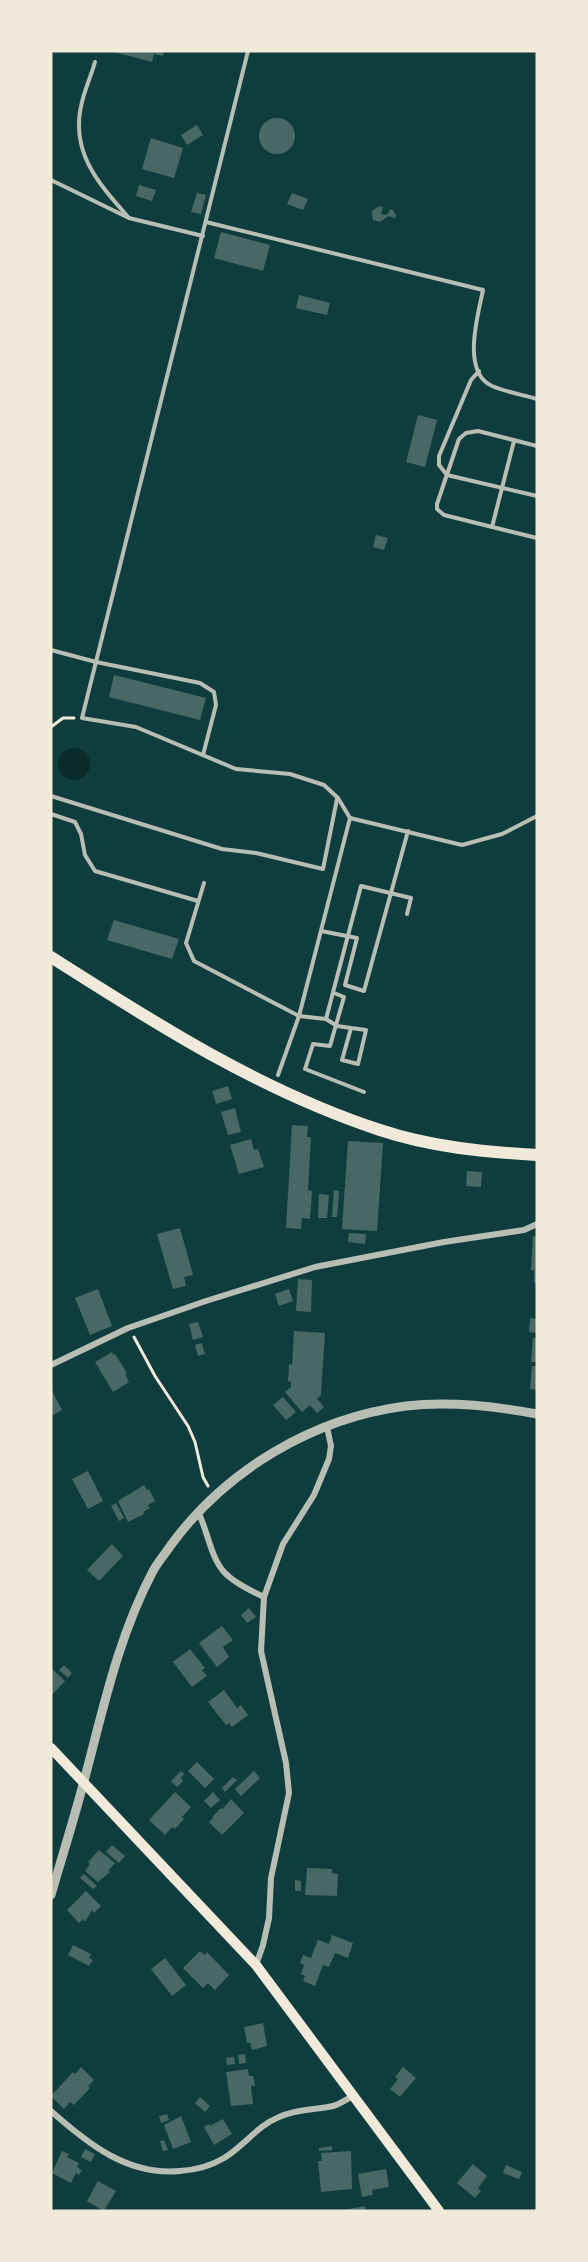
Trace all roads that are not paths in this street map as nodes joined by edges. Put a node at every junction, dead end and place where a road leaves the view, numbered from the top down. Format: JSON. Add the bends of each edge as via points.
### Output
{"nodes":[{"id":1,"x":248,"y":51,"type":"edge"},
{"id":2,"x":95,"y":62,"type":"dead end"},
{"id":3,"x":51,"y":180,"type":"edge"},
{"id":4,"x":129,"y":218,"type":"junction"},
{"id":5,"x":206,"y":222,"type":"junction"},
{"id":6,"x":203,"y":236,"type":"junction"},
{"id":7,"x":479,"y":371,"type":"junction"},
{"id":8,"x":537,"y":399,"type":"edge"},
{"id":9,"x":514,"y":441,"type":"junction"},
{"id":10,"x":537,"y":446,"type":"edge"},
{"id":11,"x":447,"y":475,"type":"junction"},
{"id":12,"x":502,"y":488,"type":"junction"},
{"id":13,"x":537,"y":496,"type":"edge"},
{"id":14,"x":492,"y":527,"type":"junction"},
{"id":15,"x":537,"y":538,"type":"edge"},
{"id":16,"x":51,"y":650,"type":"edge"},
{"id":17,"x":96,"y":662,"type":"junction"},
{"id":18,"x":203,"y":755,"type":"junction"},
{"id":19,"x":51,"y":796,"type":"edge"},
{"id":20,"x":338,"y":798,"type":"junction"},
{"id":21,"x":51,"y":814,"type":"edge"},
{"id":22,"x":537,"y":816,"type":"edge"},
{"id":23,"x":350,"y":818,"type":"junction"},
{"id":24,"x":408,"y":831,"type":"junction"},
{"id":25,"x":204,"y":883,"type":"dead end"},
{"id":26,"x":392,"y":894,"type":"junction"},
{"id":27,"x":198,"y":901,"type":"junction"},
{"id":28,"x":407,"y":914,"type":"dead end"},
{"id":29,"x":321,"y":932,"type":"junction"},
{"id":30,"x":347,"y":937,"type":"junction"},
{"id":31,"x":51,"y":957,"type":"edge"},
{"id":32,"x":334,"y":993,"type":"junction"},
{"id":33,"x":299,"y":1016,"type":"junction"},
{"id":34,"x":326,"y":1019,"type":"junction"},
{"id":35,"x":337,"y":1026,"type":"junction"},
{"id":36,"x":351,"y":1028,"type":"junction"},
{"id":37,"x":278,"y":1075,"type":"dead end"},
{"id":38,"x":364,"y":1092,"type":"dead end"},
{"id":39,"x":537,"y":1155,"type":"edge"},
{"id":40,"x":537,"y":1224,"type":"edge"},
{"id":41,"x":51,"y":1365,"type":"edge"},
{"id":42,"x":537,"y":1414,"type":"edge"},
{"id":43,"x":327,"y":1427,"type":"junction"},
{"id":44,"x":198,"y":1512,"type":"junction"},
{"id":45,"x":264,"y":1597,"type":"junction"},
{"id":46,"x":51,"y":1748,"type":"edge"},
{"id":47,"x":84,"y":1782,"type":"junction"},
{"id":48,"x":51,"y":1894,"type":"edge"},
{"id":49,"x":256,"y":1965,"type":"junction"},
{"id":50,"x":353,"y":2096,"type":"junction"},
{"id":51,"x":51,"y":2111,"type":"edge"},
{"id":52,"x":439,"y":2211,"type":"edge"}],
"edges":[{"from":1,"to":5,"type":"lane"},
{"from":2,"to":4,"type":"lane","via":[[81,104],[78,131],[84,158],[96,179]]},
{"from":3,"to":4,"type":"lane"},
{"from":4,"to":6,"type":"lane"},
{"from":5,"to":6,"type":"lane"},
{"from":5,"to":7,"type":"lane","via":[[483,290],[472,345]]},
{"from":6,"to":17,"type":"lane"},
{"from":7,"to":8,"type":"lane","via":[[490,385]]},
{"from":7,"to":11,"type":"lane","via":[[471,380],[439,456],[439,465]]},
{"from":9,"to":10,"type":"lane"},
{"from":9,"to":11,"type":"lane","via":[[478,431],[466,433],[459,439]]},
{"from":9,"to":12,"type":"lane"},
{"from":11,"to":12,"type":"lane"},
{"from":11,"to":14,"type":"lane","via":[[437,504],[440,513]]},
{"from":12,"to":13,"type":"lane"},
{"from":12,"to":14,"type":"lane"},
{"from":14,"to":15,"type":"lane"},
{"from":16,"to":17,"type":"lane"},
{"from":17,"to":18,"type":"lane","via":[[82,718],[136,727]]},
{"from":17,"to":18,"type":"lane","via":[[200,683],[214,692],[216,705]]},
{"from":18,"to":20,"type":"lane","via":[[236,769],[290,774],[324,785]]},
{"from":19,"to":20,"type":"lane","via":[[222,849],[323,869]]},
{"from":20,"to":23,"type":"lane"},
{"from":21,"to":27,"type":"lane","via":[[75,822],[85,855],[95,871]]},
{"from":22,"to":24,"type":"lane","via":[[502,834],[462,845]]},
{"from":23,"to":24,"type":"lane"},
{"from":23,"to":29,"type":"lane"},
{"from":24,"to":26,"type":"lane"},
{"from":25,"to":27,"type":"lane"},
{"from":26,"to":28,"type":"lane","via":[[411,898]]},
{"from":26,"to":30,"type":"lane","via":[[361,886]]},
{"from":26,"to":30,"type":"lane","via":[[364,991],[345,985],[357,938]]},
{"from":27,"to":33,"type":"lane","via":[[186,943],[194,960]]},
{"from":29,"to":30,"type":"lane"},
{"from":29,"to":33,"type":"lane"},
{"from":30,"to":32,"type":"lane"},
{"from":31,"to":39,"type":"main road","via":[[198,1048],[274,1088],[408,1138],[494,1153]]},
{"from":32,"to":34,"type":"lane"},
{"from":32,"to":35,"type":"lane","via":[[344,998]]},
{"from":33,"to":34,"type":"lane"},
{"from":33,"to":37,"type":"lane"},
{"from":34,"to":35,"type":"lane"},
{"from":35,"to":36,"type":"lane"},
{"from":35,"to":38,"type":"lane","via":[[330,1046],[313,1044],[305,1069]]},
{"from":36,"to":36,"type":"lane","via":[[342,1060],[358,1064],[366,1030]]},
{"from":40,"to":41,"type":"street","via":[[524,1230],[315,1267],[129,1328]]},
{"from":42,"to":43,"type":"street","via":[[469,1404],[406,1406]]},
{"from":43,"to":44,"type":"street","via":[[260,1460]]},
{"from":43,"to":45,"type":"street","via":[[329,1459],[314,1495],[283,1544]]},
{"from":44,"to":45,"type":"street","via":[[225,1574]]},
{"from":44,"to":47,"type":"street","via":[[154,1568],[134,1611]]},
{"from":45,"to":49,"type":"street","via":[[261,1651],[289,1793],[271,1878],[265,1936]]},
{"from":46,"to":47,"type":"main road"},
{"from":47,"to":48,"type":"street"},
{"from":47,"to":49,"type":"main road"},
{"from":49,"to":50,"type":"main road"},
{"from":50,"to":51,"type":"street","via":[[334,2106],[280,2116],[264,2124],[222,2160],[194,2170],[163,2173],[107,2155]]},
{"from":50,"to":52,"type":"main road"}]}
